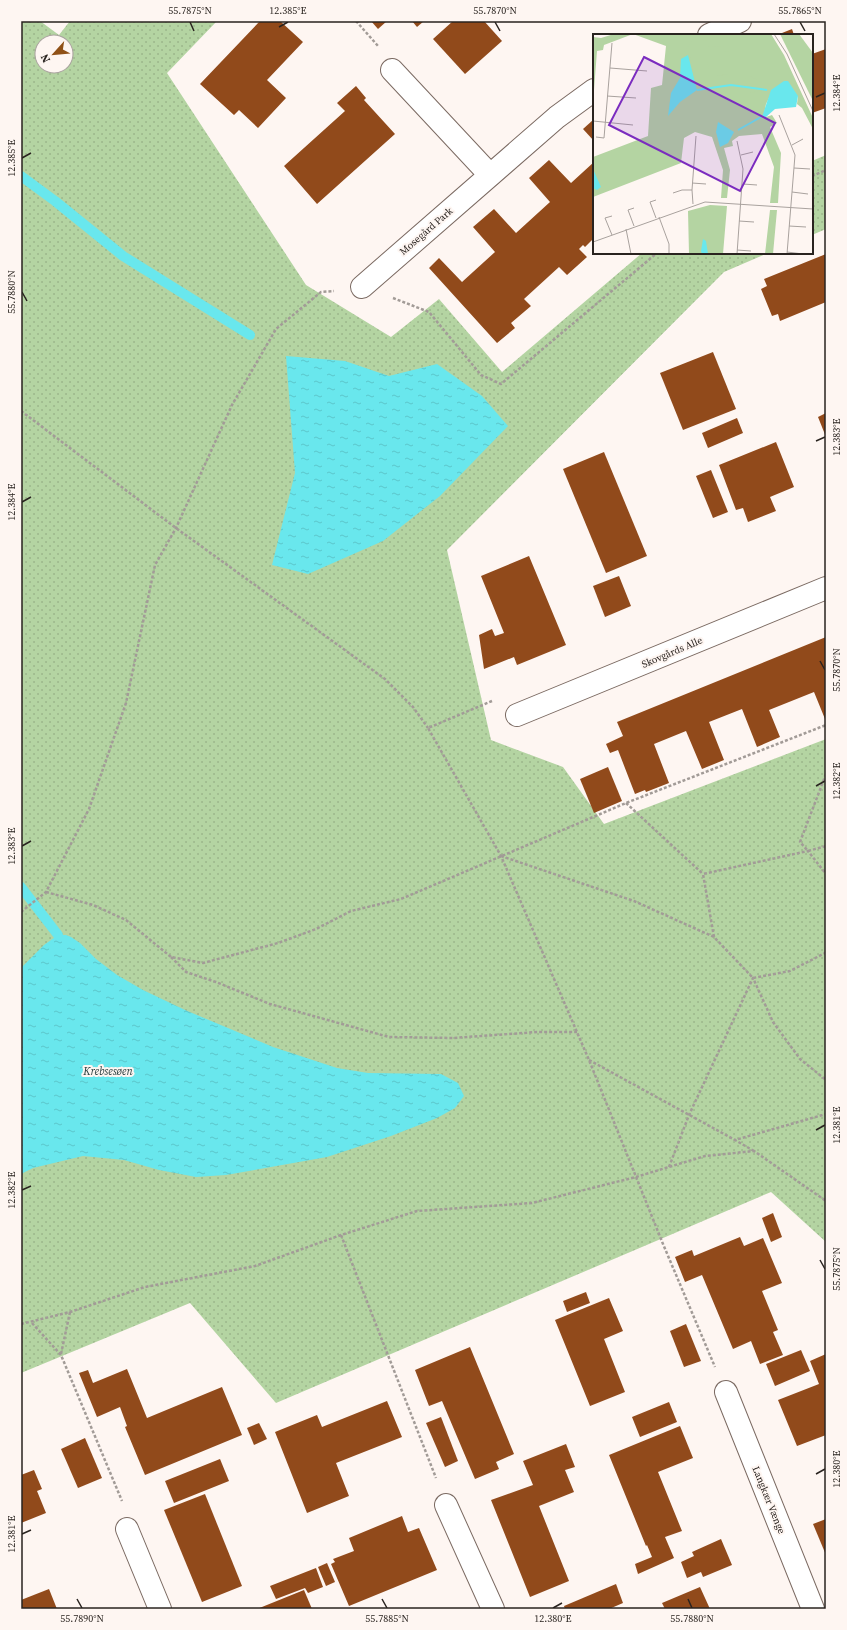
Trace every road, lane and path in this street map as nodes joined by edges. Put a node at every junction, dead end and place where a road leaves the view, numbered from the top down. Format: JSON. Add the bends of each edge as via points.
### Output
{"nodes":[{"id":1,"x":356,"y":21,"type":"edge"},
{"id":2,"x":740,"y":21,"type":"edge"},
{"id":3,"x":711,"y":34,"type":"edge"},
{"id":4,"x":392,"y":70,"type":"joint"},
{"id":5,"x":593,"y":91,"type":"edge"},
{"id":6,"x":826,"y":170,"type":"edge"},
{"id":7,"x":490,"y":175,"type":"junction"},
{"id":8,"x":813,"y":176,"type":"edge"},
{"id":9,"x":656,"y":254,"type":"edge"},
{"id":10,"x":362,"y":287,"type":"junction"},
{"id":11,"x":21,"y":411,"type":"edge"},
{"id":12,"x":176,"y":528,"type":"junction"},
{"id":13,"x":826,"y":588,"type":"edge"},
{"id":14,"x":517,"y":716,"type":"joint"},
{"id":15,"x":826,"y":725,"type":"edge"},
{"id":16,"x":428,"y":728,"type":"junction"},
{"id":17,"x":826,"y":774,"type":"edge"},
{"id":18,"x":626,"y":804,"type":"junction"},
{"id":19,"x":826,"y":846,"type":"edge"},
{"id":20,"x":808,"y":852,"type":"junction"},
{"id":21,"x":501,"y":856,"type":"junction"},
{"id":22,"x":703,"y":874,"type":"junction"},
{"id":23,"x":826,"y":874,"type":"edge"},
{"id":24,"x":46,"y":892,"type":"junction"},
{"id":25,"x":21,"y":912,"type":"edge"},
{"id":26,"x":714,"y":937,"type":"junction"},
{"id":27,"x":826,"y":950,"type":"edge"},
{"id":28,"x":171,"y":957,"type":"junction"},
{"id":29,"x":753,"y":978,"type":"junction"},
{"id":30,"x":577,"y":1032,"type":"junction"},
{"id":31,"x":589,"y":1060,"type":"junction"},
{"id":32,"x":826,"y":1080,"type":"edge"},
{"id":33,"x":826,"y":1114,"type":"edge"},
{"id":34,"x":689,"y":1115,"type":"junction"},
{"id":35,"x":735,"y":1140,"type":"junction"},
{"id":36,"x":754,"y":1151,"type":"junction"},
{"id":37,"x":669,"y":1167,"type":"junction"},
{"id":38,"x":636,"y":1177,"type":"junction"},
{"id":39,"x":826,"y":1201,"type":"edge"},
{"id":40,"x":341,"y":1235,"type":"junction"},
{"id":41,"x":70,"y":1312,"type":"junction"},
{"id":42,"x":32,"y":1323,"type":"junction"},
{"id":43,"x":21,"y":1324,"type":"edge"},
{"id":44,"x":61,"y":1355,"type":"junction"},
{"id":45,"x":726,"y":1392,"type":"joint"},
{"id":46,"x":446,"y":1505,"type":"joint"},
{"id":47,"x":127,"y":1528,"type":"joint"},
{"id":48,"x":160,"y":1609,"type":"edge"},
{"id":49,"x":494,"y":1609,"type":"edge"},
{"id":50,"x":813,"y":1609,"type":"edge"}],
"edges":[{"from":1,"to":4,"type":"path","via":[[385,55]]},
{"from":2,"to":3,"type":"street"},
{"from":4,"to":7,"type":"street"},
{"from":5,"to":7,"type":"street","name":"Mosegård Park","via":[[557,116]]},
{"from":6,"to":8,"type":"path"},
{"from":7,"to":10,"type":"street","name":"Mosegård Park"},
{"from":9,"to":10,"type":"path","via":[[501,384],[481,375],[430,312]]},
{"from":10,"to":12,"type":"path","via":[[321,292],[276,329],[232,405]]},
{"from":11,"to":12,"type":"path"},
{"from":12,"to":16,"type":"path","via":[[385,679],[413,707]]},
{"from":12,"to":24,"type":"path","via":[[155,565],[126,702],[89,809]]},
{"from":13,"to":14,"type":"street","name":"Skovgårds Alle"},
{"from":14,"to":16,"type":"path","via":[[492,701]]},
{"from":15,"to":18,"type":"path"},
{"from":16,"to":21,"type":"path"},
{"from":17,"to":20,"type":"path","via":[[800,842]]},
{"from":18,"to":21,"type":"path"},
{"from":18,"to":22,"type":"path"},
{"from":19,"to":20,"type":"path"},
{"from":20,"to":22,"type":"path"},
{"from":20,"to":23,"type":"path"},
{"from":21,"to":26,"type":"path","via":[[634,901]]},
{"from":21,"to":28,"type":"path","via":[[401,899],[352,912],[278,943],[203,963]]},
{"from":21,"to":30,"type":"path"},
{"from":22,"to":26,"type":"path"},
{"from":24,"to":25,"type":"path"},
{"from":24,"to":28,"type":"path","via":[[93,905],[126,920]]},
{"from":26,"to":29,"type":"path"},
{"from":27,"to":29,"type":"path","via":[[825,953],[790,971]]},
{"from":28,"to":30,"type":"path","via":[[186,972],[270,1004],[389,1037],[453,1038]]},
{"from":29,"to":32,"type":"path","via":[[773,1022],[800,1059]]},
{"from":29,"to":34,"type":"path"},
{"from":30,"to":31,"type":"path"},
{"from":31,"to":34,"type":"path"},
{"from":31,"to":38,"type":"path"},
{"from":33,"to":35,"type":"path"},
{"from":34,"to":35,"type":"path"},
{"from":34,"to":37,"type":"path"},
{"from":35,"to":36,"type":"path"},
{"from":36,"to":37,"type":"path","via":[[705,1156]]},
{"from":36,"to":39,"type":"path"},
{"from":37,"to":38,"type":"path"},
{"from":38,"to":40,"type":"path","via":[[532,1203],[417,1211]]},
{"from":38,"to":45,"type":"path"},
{"from":40,"to":41,"type":"path","via":[[255,1266],[145,1286]]},
{"from":40,"to":46,"type":"path"},
{"from":41,"to":42,"type":"path"},
{"from":41,"to":44,"type":"path"},
{"from":42,"to":43,"type":"path"},
{"from":42,"to":44,"type":"path"},
{"from":44,"to":47,"type":"path","via":[[124,1507]]},
{"from":45,"to":50,"type":"street","name":"Langkær Vænge"},
{"from":46,"to":49,"type":"street"},
{"from":47,"to":48,"type":"street"}]}
